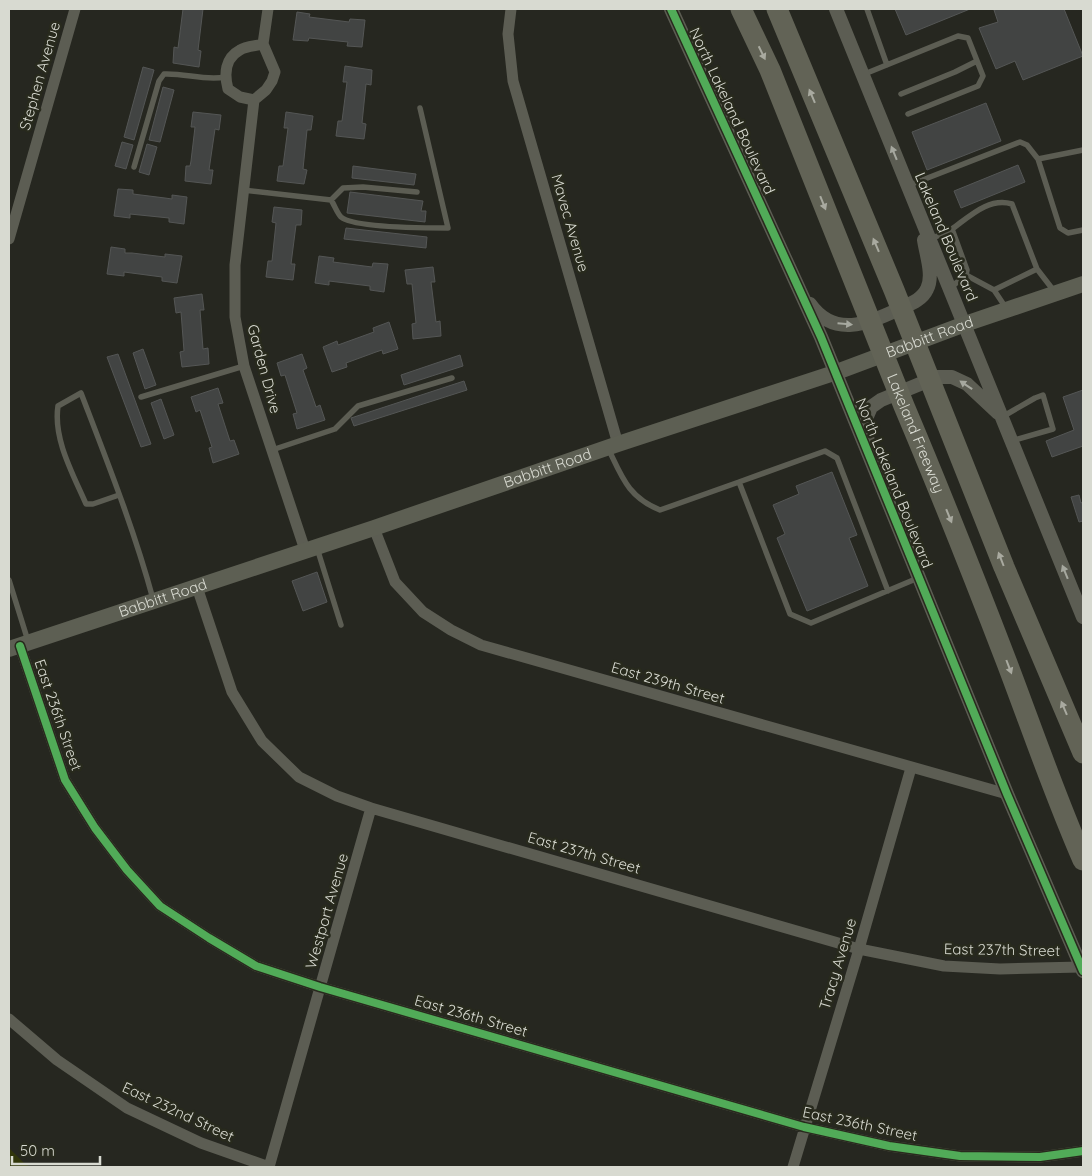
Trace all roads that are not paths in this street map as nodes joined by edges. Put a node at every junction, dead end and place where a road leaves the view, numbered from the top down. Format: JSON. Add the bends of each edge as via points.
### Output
{"nodes":[{"id":1,"x":75,"y":9,"type":"edge"},
{"id":2,"x":268,"y":9,"type":"edge"},
{"id":3,"x":511,"y":9,"type":"edge"},
{"id":4,"x":671,"y":9,"type":"edge"},
{"id":5,"x":741,"y":9,"type":"edge"},
{"id":6,"x":777,"y":9,"type":"edge"},
{"id":7,"x":836,"y":9,"type":"edge"},
{"id":8,"x":867,"y":9,"type":"edge"},
{"id":9,"x":263,"y":44,"type":"junction"},
{"id":10,"x":977,"y":61,"type":"junction"},
{"id":11,"x":887,"y":65,"type":"junction"},
{"id":12,"x":862,"y":75,"type":"junction"},
{"id":13,"x":225,"y":77,"type":"junction"},
{"id":14,"x":901,"y":94,"type":"dead end"},
{"id":15,"x":254,"y":100,"type":"junction"},
{"id":16,"x":420,"y":108,"type":"dead end"},
{"id":17,"x":908,"y":114,"type":"dead end"},
{"id":18,"x":1083,"y":150,"type":"edge"},
{"id":19,"x":1038,"y":159,"type":"junction"},
{"id":20,"x":134,"y":168,"type":"dead end"},
{"id":21,"x":907,"y":186,"type":"junction"},
{"id":22,"x":243,"y":190,"type":"junction"},
{"id":23,"x":417,"y":192,"type":"dead end"},
{"id":24,"x":331,"y":200,"type":"junction"},
{"id":25,"x":919,"y":215,"type":"junction"},
{"id":26,"x":952,"y":229,"type":"junction"},
{"id":27,"x":1083,"y":230,"type":"edge"},
{"id":28,"x":9,"y":239,"type":"edge"},
{"id":29,"x":929,"y":239,"type":"junction"},
{"id":30,"x":1037,"y":269,"type":"junction"},
{"id":31,"x":966,"y":276,"type":"junction"},
{"id":32,"x":1083,"y":284,"type":"edge"},
{"id":33,"x":797,"y":285,"type":"junction"},
{"id":34,"x":950,"y":288,"type":"junction"},
{"id":35,"x":994,"y":290,"type":"junction"},
{"id":36,"x":1056,"y":293,"type":"junction"},
{"id":37,"x":1007,"y":310,"type":"junction"},
{"id":38,"x":965,"y":324,"type":"junction"},
{"id":39,"x":244,"y":366,"type":"junction"},
{"id":40,"x":834,"y":373,"type":"junction"},
{"id":41,"x":452,"y":378,"type":"dead end"},
{"id":42,"x":141,"y":397,"type":"dead end"},
{"id":43,"x":1002,"y":417,"type":"junction"},
{"id":44,"x":1012,"y":441,"type":"junction"},
{"id":45,"x":613,"y":445,"type":"junction"},
{"id":46,"x":272,"y":450,"type":"junction"},
{"id":47,"x":870,"y":461,"type":"junction"},
{"id":48,"x":739,"y":482,"type":"junction"},
{"id":49,"x":119,"y":495,"type":"junction"},
{"id":50,"x":374,"y":528,"type":"junction"},
{"id":51,"x":311,"y":548,"type":"junction"},
{"id":52,"x":918,"y":578,"type":"junction"},
{"id":53,"x":9,"y":580,"type":"edge"},
{"id":54,"x":197,"y":587,"type":"junction"},
{"id":55,"x":888,"y":590,"type":"junction"},
{"id":56,"x":153,"y":602,"type":"junction"},
{"id":57,"x":1083,"y":617,"type":"edge"},
{"id":58,"x":342,"y":625,"type":"dead end"},
{"id":59,"x":19,"y":646,"type":"edge"},
{"id":60,"x":1083,"y":753,"type":"edge"},
{"id":61,"x":911,"y":768,"type":"junction"},
{"id":62,"x":1007,"y":794,"type":"junction"},
{"id":63,"x":371,"y":808,"type":"junction"},
{"id":64,"x":1068,"y":825,"type":"junction"},
{"id":65,"x":1083,"y":860,"type":"edge"},
{"id":66,"x":1083,"y":873,"type":"edge"},
{"id":67,"x":859,"y":949,"type":"junction"},
{"id":68,"x":1082,"y":969,"type":"edge"},
{"id":69,"x":320,"y":987,"type":"junction"},
{"id":70,"x":9,"y":1019,"type":"edge"},
{"id":71,"x":804,"y":1127,"type":"junction"},
{"id":72,"x":1083,"y":1151,"type":"edge"},
{"id":73,"x":269,"y":1167,"type":"edge"},
{"id":74,"x":793,"y":1167,"type":"edge"}],
"edges":[{"from":1,"to":28,"type":"street","name":"Stephen Avenue"},
{"from":2,"to":9,"type":"street"},
{"from":3,"to":45,"type":"street","name":"Mavec Avenue","via":[[508,34],[513,81]]},
{"from":4,"to":33,"type":"street","name":"North Lakeland Boulevard"},
{"from":5,"to":64,"type":"highway","name":"Lakeland Freeway","one_way":true,"via":[[770,70],[925,456]]},
{"from":60,"to":6,"type":"highway","one_way":true},
{"from":7,"to":12,"type":"street","name":"Lakeland Boulevard"},
{"from":8,"to":11,"type":"lane"},
{"from":9,"to":13,"type":"street","via":[[240,50],[228,60]]},
{"from":9,"to":15,"type":"street","via":[[274,72],[266,90]]},
{"from":10,"to":11,"type":"lane","via":[[968,38],[958,36]]},
{"from":10,"to":14,"type":"lane"},
{"from":10,"to":17,"type":"lane","via":[[983,76],[978,86]]},
{"from":11,"to":12,"type":"lane"},
{"from":21,"to":12,"type":"street","name":"Lakeland Boulevard","one_way":true},
{"from":13,"to":15,"type":"street","via":[[228,89],[240,97]]},
{"from":13,"to":20,"type":"lane","via":[[213,80],[164,74]]},
{"from":15,"to":22,"type":"street","name":"Garden Drive"},
{"from":16,"to":24,"type":"lane","via":[[448,228],[357,223],[341,217]]},
{"from":18,"to":19,"type":"lane"},
{"from":19,"to":21,"type":"lane","via":[[1027,145],[1020,142]]},
{"from":19,"to":27,"type":"lane","via":[[1060,228],[1068,233]]},
{"from":21,"to":25,"type":"street","name":"Lakeland Boulevard"},
{"from":22,"to":24,"type":"lane"},
{"from":22,"to":39,"type":"street","name":"Garden Drive","via":[[235,265],[235,318]]},
{"from":23,"to":24,"type":"lane","via":[[343,188]]},
{"from":25,"to":29,"type":"street","name":"Lakeland Boulevard"},
{"from":33,"to":25,"type":"street","one_way":true,"via":[[817,314],[830,323],[860,325],[878,320],[918,300],[927,290],[929,281]]},
{"from":26,"to":29,"type":"lane"},
{"from":26,"to":30,"type":"lane","via":[[984,206],[1012,204]]},
{"from":26,"to":31,"type":"lane","via":[[967,270]]},
{"from":29,"to":34,"type":"street","name":"Lakeland Boulevard"},
{"from":30,"to":35,"type":"lane"},
{"from":30,"to":36,"type":"lane"},
{"from":31,"to":34,"type":"lane"},
{"from":31,"to":35,"type":"lane"},
{"from":32,"to":36,"type":"main road","name":"Babbitt Road"},
{"from":33,"to":40,"type":"street","name":"North Lakeland Boulevard"},
{"from":34,"to":38,"type":"street","name":"Lakeland Boulevard"},
{"from":35,"to":37,"type":"lane"},
{"from":36,"to":37,"type":"main road","name":"Babbitt Road"},
{"from":37,"to":38,"type":"main road","name":"Babbitt Road"},
{"from":38,"to":40,"type":"main road","name":"Babbitt Road"},
{"from":38,"to":43,"type":"street","name":"Lakeland Boulevard"},
{"from":39,"to":42,"type":"lane"},
{"from":39,"to":46,"type":"street","name":"Garden Drive"},
{"from":40,"to":45,"type":"main road","name":"Babbitt Road"},
{"from":40,"to":47,"type":"street","name":"North Lakeland Boulevard"},
{"from":41,"to":46,"type":"lane","via":[[358,406],[335,429]]},
{"from":43,"to":44,"type":"street","name":"Lakeland Boulevard"},
{"from":43,"to":44,"type":"lane","via":[[1043,395],[1053,429]]},
{"from":43,"to":47,"type":"street","one_way":true,"via":[[967,384],[952,377],[937,378],[870,407],[865,421]]},
{"from":57,"to":44,"type":"street","name":"Lakeland Boulevard","one_way":true},
{"from":45,"to":48,"type":"lane","via":[[626,485],[646,504],[660,510]]},
{"from":45,"to":50,"type":"main road","name":"Babbitt Road"},
{"from":46,"to":51,"type":"street","name":"Garden Drive"},
{"from":47,"to":52,"type":"street","name":"North Lakeland Boulevard"},
{"from":48,"to":55,"type":"lane","via":[[825,452],[837,458]]},
{"from":48,"to":55,"type":"lane","via":[[790,614],[812,623]]},
{"from":49,"to":49,"type":"lane","via":[[95,430],[81,393],[58,406],[56,418],[61,442],[86,504]]},
{"from":49,"to":56,"type":"lane"},
{"from":50,"to":51,"type":"main road","name":"Babbitt Road"},
{"from":50,"to":61,"type":"street","name":"East 239th Street","via":[[395,582],[423,612],[481,645]]},
{"from":51,"to":54,"type":"main road","name":"Babbitt Road"},
{"from":51,"to":58,"type":"lane"},
{"from":52,"to":55,"type":"lane"},
{"from":52,"to":62,"type":"street","name":"North Lakeland Boulevard"},
{"from":53,"to":59,"type":"lane"},
{"from":54,"to":56,"type":"main road","name":"Babbitt Road"},
{"from":54,"to":63,"type":"street","name":"East 237th Street","via":[[232,692],[262,741],[299,777]]},
{"from":56,"to":59,"type":"main road","name":"Babbitt Road"},
{"from":59,"to":69,"type":"street","name":"East 236th Street","via":[[65,780],[95,828],[127,870],[160,906],[209,938],[256,966]]},
{"from":61,"to":62,"type":"street","name":"East 239th Street"},
{"from":61,"to":67,"type":"street","name":"Tracy Avenue"},
{"from":62,"to":68,"type":"street","name":"North Lakeland Boulevard"},
{"from":63,"to":67,"type":"street","name":"East 237th Street"},
{"from":63,"to":69,"type":"street","name":"Westport Avenue"},
{"from":64,"to":65,"type":"highway","name":"Lakeland Freeway"},
{"from":64,"to":66,"type":"highway"},
{"from":67,"to":68,"type":"street","name":"East 237th Street","via":[[944,966]]},
{"from":67,"to":71,"type":"street","name":"Tracy Avenue"},
{"from":69,"to":71,"type":"street","name":"East 236th Street"},
{"from":69,"to":73,"type":"street","name":"Westport Avenue"},
{"from":70,"to":73,"type":"street","name":"East 232nd Street","via":[[57,1060],[127,1108],[202,1143]]},
{"from":71,"to":72,"type":"street","name":"East 236th Street","via":[[890,1146],[960,1156],[1040,1157]]},
{"from":71,"to":74,"type":"street","name":"Tracy Avenue"}]}
